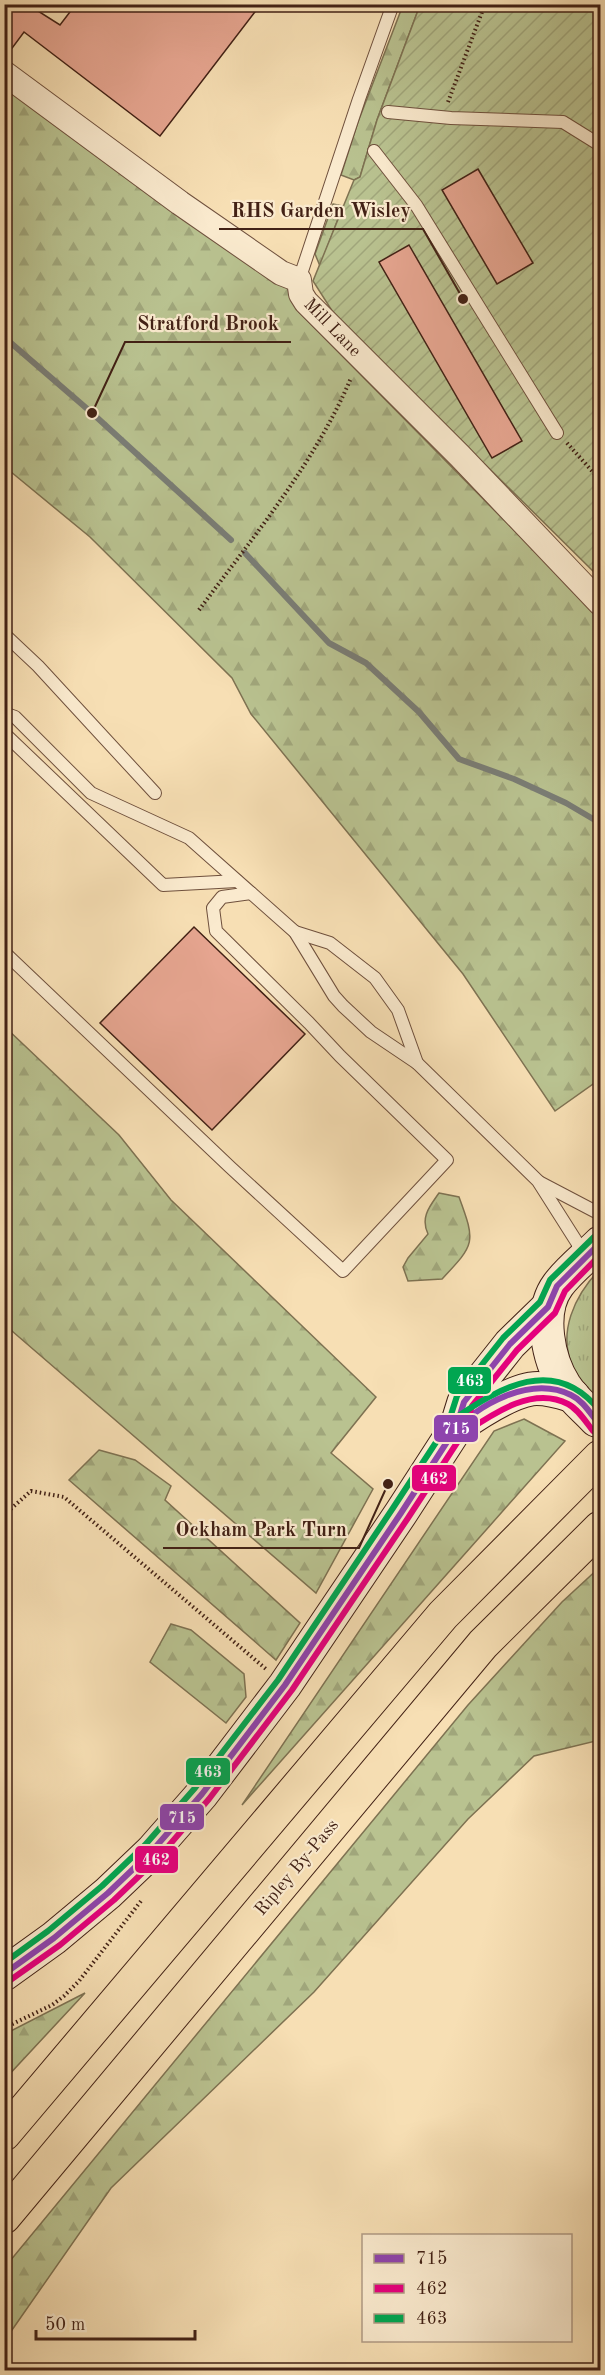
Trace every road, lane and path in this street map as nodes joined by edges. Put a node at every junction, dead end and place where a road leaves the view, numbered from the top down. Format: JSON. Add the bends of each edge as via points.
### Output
{"nodes":[{"id":1,"x":393,"y":4,"type":"edge"},
{"id":2,"x":485,"y":4,"type":"edge"},
{"id":3,"x":4,"y":72,"type":"edge"},
{"id":4,"x":388,"y":112,"type":"dead end"},
{"id":5,"x":442,"y":117,"type":"junction"},
{"id":6,"x":600,"y":145,"type":"edge"},
{"id":7,"x":374,"y":151,"type":"dead end"},
{"id":8,"x":299,"y":280,"type":"junction"},
{"id":9,"x":360,"y":356,"type":"junction"},
{"id":10,"x":557,"y":433,"type":"joint"},
{"id":11,"x":600,"y":480,"type":"edge"},
{"id":12,"x":600,"y":603,"type":"edge"},
{"id":13,"x":199,"y":610,"type":"dead end"},
{"id":14,"x":4,"y":634,"type":"edge"},
{"id":15,"x":4,"y":713,"type":"edge"},
{"id":16,"x":4,"y":733,"type":"edge"},
{"id":17,"x":155,"y":793,"type":"dead end"},
{"id":18,"x":237,"y":880,"type":"junction"},
{"id":19,"x":251,"y":893,"type":"junction"},
{"id":20,"x":296,"y":932,"type":"junction"},
{"id":21,"x":4,"y":952,"type":"edge"},
{"id":22,"x":417,"y":1063,"type":"junction"},
{"id":23,"x":538,"y":1181,"type":"junction"},
{"id":24,"x":600,"y":1214,"type":"edge"},
{"id":25,"x":589,"y":1254,"type":"edge"},
{"id":26,"x":548,"y":1307,"type":"junction"},
{"id":27,"x":573,"y":1396,"type":"junction"},
{"id":28,"x":596,"y":1420,"type":"dead end"},
{"id":29,"x":456,"y":1428,"type":"junction"},
{"id":30,"x":598,"y":1460,"type":"edge"},
{"id":31,"x":4,"y":1515,"type":"edge"},
{"id":32,"x":600,"y":1528,"type":"edge"},
{"id":33,"x":285,"y":1685,"type":"junction"},
{"id":34,"x":4,"y":1974,"type":"edge"},
{"id":35,"x":4,"y":2134,"type":"edge"},
{"id":36,"x":4,"y":2217,"type":"edge"}],
"edges":[{"from":1,"to":8,"type":"lane"},
{"from":2,"to":5,"type":"path"},
{"from":3,"to":8,"type":"street","name":"Mill Lane","via":[[189,210],[281,273]]},
{"from":4,"to":5,"type":"lane"},
{"from":5,"to":6,"type":"lane","via":[[562,122]]},
{"from":7,"to":10,"type":"lane","via":[[416,205]]},
{"from":8,"to":9,"type":"street","name":"Mill Lane","via":[[306,302]]},
{"from":9,"to":12,"type":"street","name":"Mill Lane"},
{"from":9,"to":13,"type":"path","via":[[338,408],[286,491]]},
{"from":10,"to":11,"type":"path"},
{"from":14,"to":17,"type":"lane"},
{"from":15,"to":18,"type":"lane","via":[[15,717],[91,793],[189,838]]},
{"from":16,"to":18,"type":"lane","via":[[163,885]]},
{"from":18,"to":19,"type":"lane"},
{"from":19,"to":20,"type":"lane"},
{"from":19,"to":21,"type":"lane","via":[[222,897],[213,908],[216,931],[447,1160],[343,1271]]},
{"from":20,"to":22,"type":"lane","via":[[333,996],[371,1032]]},
{"from":20,"to":22,"type":"lane","via":[[330,943],[375,978],[398,1010]]},
{"from":22,"to":23,"type":"lane"},
{"from":23,"to":24,"type":"lane"},
{"from":23,"to":25,"type":"lane","via":[[578,1244]]},
{"from":25,"to":26,"type":"main road","via":[[557,1286]]},
{"from":26,"to":27,"type":"main road","via":[[549,1345],[562,1380]]},
{"from":26,"to":29,"type":"main road","via":[[510,1344],[464,1401]]},
{"from":27,"to":28,"type":"main road"},
{"from":27,"to":29,"type":"main road","via":[[531,1389],[482,1410]]},
{"from":29,"to":33,"type":"main road"},
{"from":30,"to":35,"type":"highway","via":[[443,1615]]},
{"from":31,"to":33,"type":"path","via":[[31,1491],[64,1497]]},
{"from":32,"to":36,"type":"highway","name":"Ripley By-Pass","via":[[483,1644]]},
{"from":33,"to":34,"type":"main road","via":[[202,1794],[152,1851],[54,1938]]}]}
